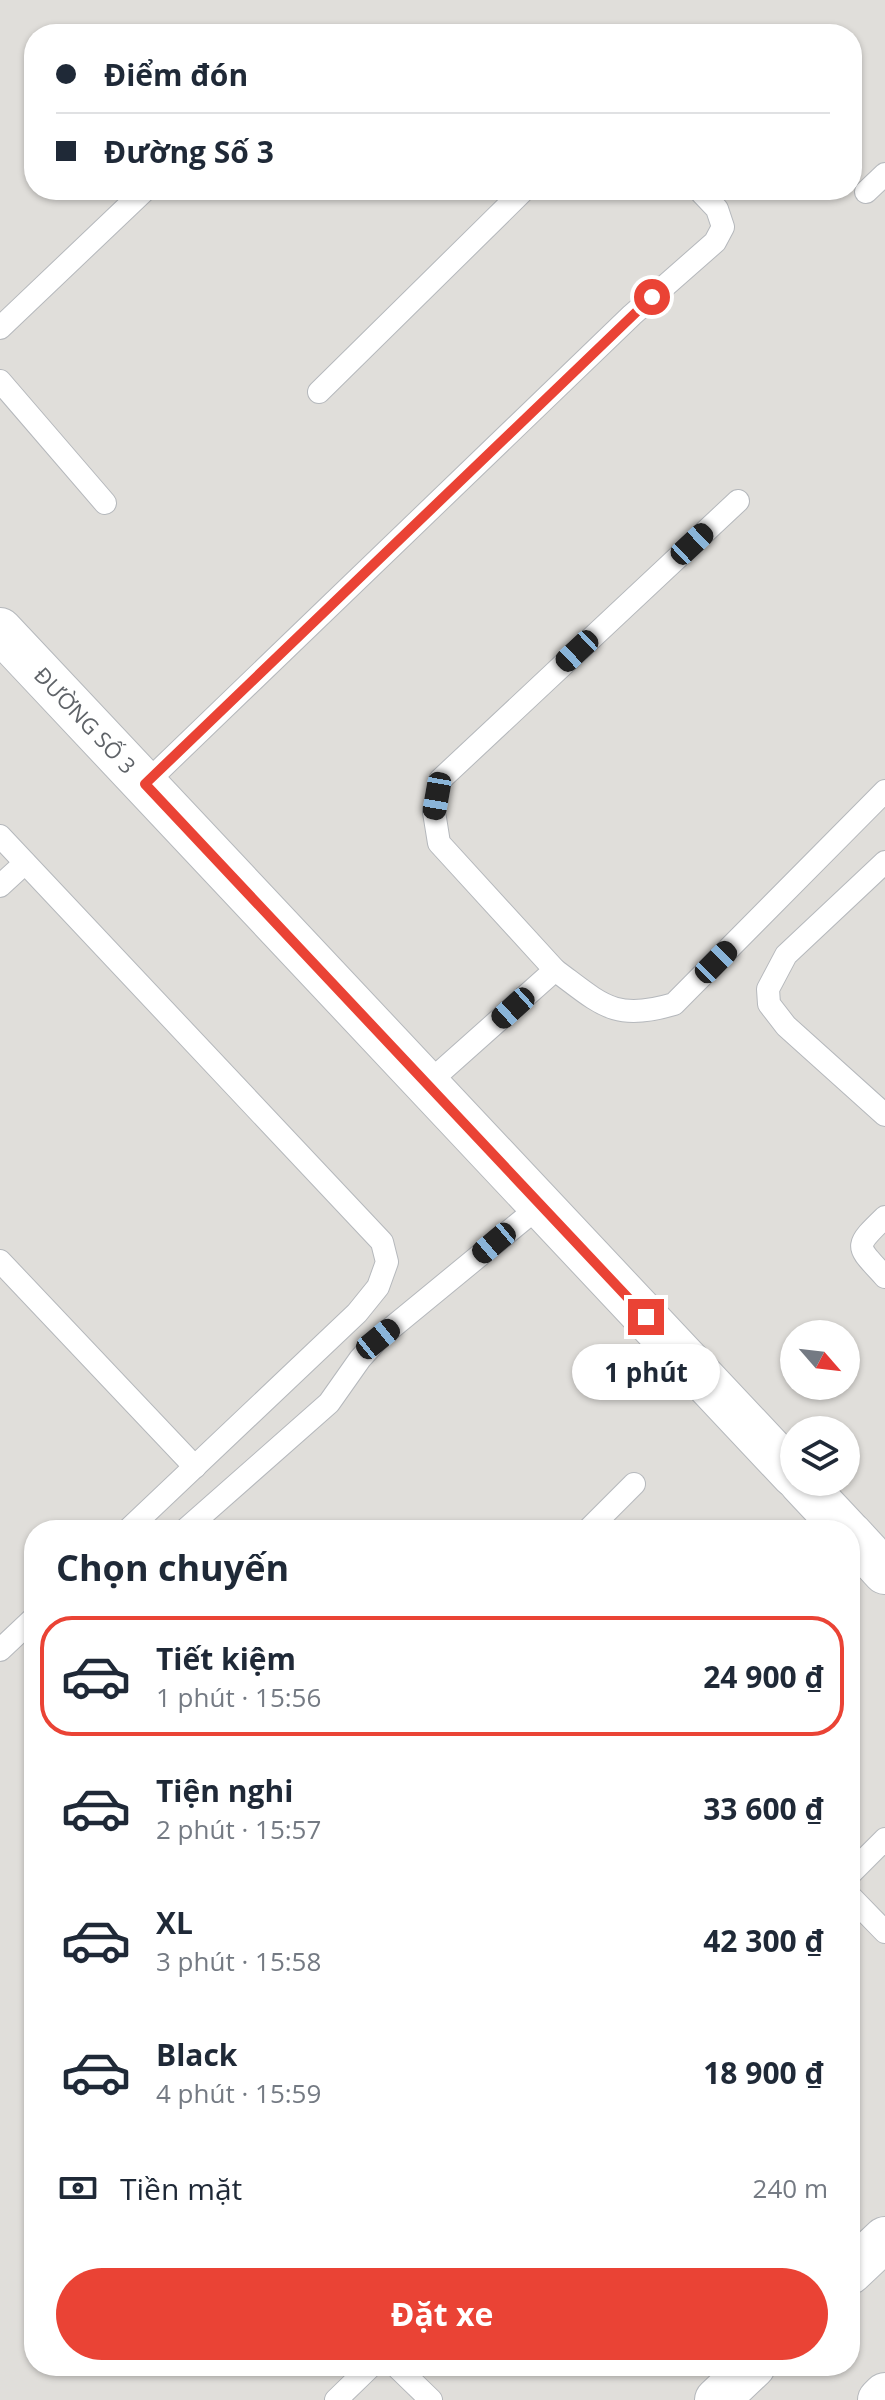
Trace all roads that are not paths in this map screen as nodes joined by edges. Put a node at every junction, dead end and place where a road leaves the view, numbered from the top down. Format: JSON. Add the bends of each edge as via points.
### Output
{"nodes":[{"id":1,"x":885,"y":174,"type":"edge"},
{"id":2,"x":866,"y":192,"type":"dead end"},
{"id":3,"x":134,"y":200,"type":"edge"},
{"id":4,"x":514,"y":200,"type":"edge"},
{"id":5,"x":708,"y":200,"type":"edge"},
{"id":6,"x":0,"y":328,"type":"edge"},
{"id":7,"x":0,"y":381,"type":"edge"},
{"id":8,"x":319,"y":392,"type":"dead end"},
{"id":9,"x":738,"y":501,"type":"dead end"},
{"id":10,"x":105,"y":503,"type":"dead end"},
{"id":11,"x":0,"y":630,"type":"edge"},
{"id":12,"x":145,"y":784,"type":"junction"},
{"id":13,"x":885,"y":791,"type":"edge"},
{"id":14,"x":0,"y":836,"type":"edge"},
{"id":15,"x":885,"y":862,"type":"edge"},
{"id":16,"x":25,"y":863,"type":"junction"},
{"id":17,"x":0,"y":886,"type":"edge"},
{"id":18,"x":555,"y":970,"type":"junction"},
{"id":19,"x":427,"y":1084,"type":"junction"},
{"id":20,"x":885,"y":1115,"type":"edge"},
{"id":21,"x":541,"y":1205,"type":"junction"},
{"id":22,"x":885,"y":1217,"type":"edge"},
{"id":23,"x":0,"y":1261,"type":"edge"},
{"id":24,"x":885,"y":1277,"type":"edge"},
{"id":25,"x":780,"y":1460,"type":"edge"},
{"id":26,"x":195,"y":1467,"type":"junction"},
{"id":27,"x":634,"y":1484,"type":"dead end"},
{"id":28,"x":814,"y":1496,"type":"edge"},
{"id":29,"x":139,"y":1520,"type":"edge"},
{"id":30,"x":196,"y":1520,"type":"edge"},
{"id":31,"x":598,"y":1520,"type":"edge"},
{"id":32,"x":837,"y":1520,"type":"edge"},
{"id":33,"x":860,"y":1545,"type":"edge"},
{"id":34,"x":885,"y":1572,"type":"edge"},
{"id":35,"x":24,"y":1627,"type":"edge"},
{"id":36,"x":0,"y":1650,"type":"edge"},
{"id":37,"x":885,"y":1839,"type":"edge"},
{"id":38,"x":860,"y":1864,"type":"edge"},
{"id":39,"x":860,"y":1906,"type":"edge"},
{"id":40,"x":885,"y":1932,"type":"edge"},
{"id":41,"x":885,"y":2239,"type":"edge"},
{"id":42,"x":860,"y":2263,"type":"edge"},
{"id":43,"x":361,"y":2376,"type":"edge"},
{"id":44,"x":406,"y":2376,"type":"edge"},
{"id":45,"x":742,"y":2376,"type":"edge"},
{"id":46,"x":885,"y":2395,"type":"edge"},
{"id":47,"x":336,"y":2400,"type":"edge"},
{"id":48,"x":431,"y":2400,"type":"edge"},
{"id":49,"x":717,"y":2400,"type":"edge"},
{"id":50,"x":880,"y":2400,"type":"edge"}],
"edges":[{"from":1,"to":2,"type":"lane"},
{"from":3,"to":6,"type":"lane"},
{"from":4,"to":8,"type":"lane"},
{"from":5,"to":12,"type":"lane","via":[[723,227],[715,242],[632,315]]},
{"from":7,"to":10,"type":"lane"},
{"from":9,"to":18,"type":"lane","via":[[440,780],[434,812],[439,843]]},
{"from":11,"to":12,"type":"street","name":"ĐƯỜNG SỐ 3"},
{"from":12,"to":19,"type":"street","name":"ĐƯỜNG SỐ 3"},
{"from":13,"to":18,"type":"lane","via":[[674,1004],[625,1012],[604,1006]]},
{"from":14,"to":16,"type":"lane"},
{"from":15,"to":20,"type":"lane","via":[[786,955],[768,989],[769,1004],[786,1026]]},
{"from":16,"to":17,"type":"lane"},
{"from":16,"to":26,"type":"lane","via":[[382,1242],[385,1252],[378,1287],[357,1313]]},
{"from":18,"to":19,"type":"lane"},
{"from":19,"to":21,"type":"street","name":"ĐƯỜNG SỐ 3"},
{"from":21,"to":25,"type":"street","name":"ĐƯỜNG SỐ 3"},
{"from":21,"to":30,"type":"lane","via":[[378,1339],[329,1403]]},
{"from":22,"to":24,"type":"lane","via":[[861,1245]]},
{"from":23,"to":26,"type":"lane"},
{"from":26,"to":29,"type":"lane"},
{"from":27,"to":31,"type":"lane"},
{"from":28,"to":32,"type":"street"},
{"from":33,"to":34,"type":"street"},
{"from":35,"to":36,"type":"lane"},
{"from":37,"to":38,"type":"lane"},
{"from":39,"to":40,"type":"lane"},
{"from":41,"to":42,"type":"street"},
{"from":43,"to":47,"type":"lane"},
{"from":44,"to":48,"type":"lane"},
{"from":45,"to":49,"type":"street"},
{"from":46,"to":50,"type":"street"}]}
